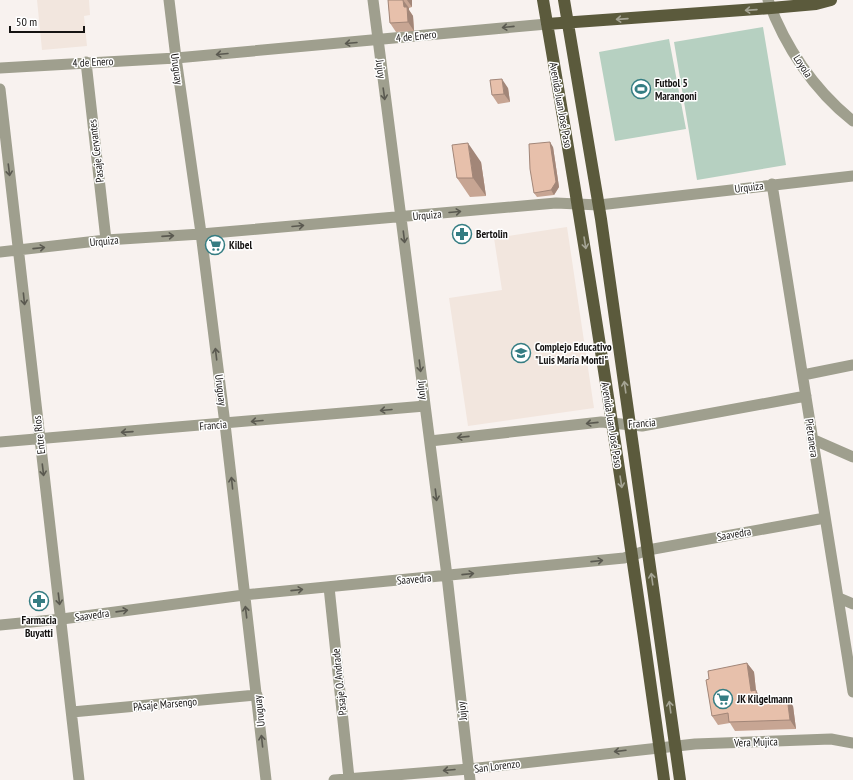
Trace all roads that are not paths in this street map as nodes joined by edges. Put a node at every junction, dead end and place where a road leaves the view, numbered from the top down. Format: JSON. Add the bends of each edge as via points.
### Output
{"nodes":[{"id":1,"x":169,"y":0,"type":"edge"},
{"id":2,"x":373,"y":0,"type":"edge"},
{"id":3,"x":543,"y":0,"type":"edge"},
{"id":4,"x":564,"y":0,"type":"edge"},
{"id":5,"x":832,"y":0,"type":"edge"},
{"id":6,"x":770,"y":4,"type":"edge"},
{"id":7,"x":568,"y":23,"type":"junction"},
{"id":8,"x":547,"y":24,"type":"junction"},
{"id":9,"x":377,"y":40,"type":"junction"},
{"id":10,"x":176,"y":58,"type":"junction"},
{"id":11,"x":86,"y":62,"type":"junction"},
{"id":12,"x":0,"y":68,"type":"edge"},
{"id":13,"x":0,"y":89,"type":"edge"},
{"id":14,"x":853,"y":121,"type":"edge"},
{"id":15,"x":853,"y":176,"type":"edge"},
{"id":16,"x":772,"y":184,"type":"junction"},
{"id":17,"x":579,"y":204,"type":"junction"},
{"id":18,"x":599,"y":205,"type":"junction"},
{"id":19,"x":401,"y":217,"type":"junction"},
{"id":20,"x":201,"y":234,"type":"junction"},
{"id":21,"x":106,"y":240,"type":"junction"},
{"id":22,"x":18,"y":250,"type":"junction"},
{"id":23,"x":0,"y":252,"type":"edge"},
{"id":24,"x":853,"y":365,"type":"edge"},
{"id":25,"x":803,"y":375,"type":"junction"},
{"id":26,"x":806,"y":396,"type":"junction"},
{"id":27,"x":425,"y":406,"type":"junction"},
{"id":28,"x":225,"y":424,"type":"junction"},
{"id":29,"x":612,"y":424,"type":"junction"},
{"id":30,"x":631,"y":425,"type":"junction"},
{"id":31,"x":39,"y":439,"type":"junction"},
{"id":32,"x":812,"y":439,"type":"junction"},
{"id":33,"x":430,"y":441,"type":"junction"},
{"id":34,"x":0,"y":442,"type":"edge"},
{"id":35,"x":853,"y":457,"type":"edge"},
{"id":36,"x":825,"y":518,"type":"junction"},
{"id":37,"x":648,"y":550,"type":"junction"},
{"id":38,"x":632,"y":556,"type":"junction"},
{"id":39,"x":446,"y":576,"type":"junction"},
{"id":40,"x":329,"y":586,"type":"junction"},
{"id":41,"x":244,"y":595,"type":"junction"},
{"id":42,"x":839,"y":598,"type":"junction"},
{"id":43,"x":853,"y":604,"type":"edge"},
{"id":44,"x":62,"y":619,"type":"junction"},
{"id":45,"x":0,"y":625,"type":"edge"},
{"id":46,"x":853,"y":692,"type":"edge"},
{"id":47,"x":257,"y":695,"type":"junction"},
{"id":48,"x":72,"y":712,"type":"junction"},
{"id":49,"x":853,"y":743,"type":"edge"},
{"id":50,"x":675,"y":746,"type":"junction"},
{"id":51,"x":659,"y":747,"type":"junction"},
{"id":52,"x":469,"y":774,"type":"edge"},
{"id":53,"x":349,"y":778,"type":"junction"},
{"id":54,"x":79,"y":780,"type":"edge"},
{"id":55,"x":266,"y":780,"type":"edge"},
{"id":56,"x":334,"y":780,"type":"edge"},
{"id":57,"x":664,"y":780,"type":"edge"},
{"id":58,"x":680,"y":780,"type":"edge"}],
"edges":[{"from":1,"to":10,"type":"street","name":"Uruguay"},
{"from":2,"to":9,"type":"street","name":"Jujuy"},
{"from":3,"to":8,"type":"main road","name":"Avenida Juan José Paso"},
{"from":4,"to":7,"type":"main road","name":"Avenida Juan José Paso"},
{"from":5,"to":6,"type":"main road","name":"4 de Enero","via":[[816,4]]},
{"from":6,"to":7,"type":"main road","name":"4 de Enero","one_way":true},
{"from":6,"to":14,"type":"street","name":"Loyola","via":[[801,67],[834,105]]},
{"from":7,"to":8,"type":"main road","name":"4 de Enero"},
{"from":7,"to":18,"type":"main road","name":"Avenida Juan José Paso"},
{"from":8,"to":9,"type":"street","name":"4 de Enero","one_way":true},
{"from":8,"to":17,"type":"main road","name":"Avenida Juan José Paso"},
{"from":9,"to":10,"type":"street","name":"4 de Enero","one_way":true},
{"from":9,"to":19,"type":"street","name":"Jujuy","one_way":true},
{"from":10,"to":11,"type":"street","name":"4 de Enero"},
{"from":10,"to":20,"type":"street","name":"Uruguay"},
{"from":11,"to":12,"type":"street","name":"4 de Enero"},
{"from":11,"to":21,"type":"street","name":"Pasaje Cervantes"},
{"from":13,"to":22,"type":"street","name":"Entre Ríos","one_way":true},
{"from":15,"to":16,"type":"street","name":"Urquiza"},
{"from":16,"to":18,"type":"street","name":"Urquiza"},
{"from":16,"to":25,"type":"street","name":"Pietranera"},
{"from":17,"to":18,"type":"street","name":"Urquiza"},
{"from":19,"to":17,"type":"street","name":"Urquiza","one_way":true,"via":[[556,203]]},
{"from":17,"to":29,"type":"main road","name":"Avenida Juan José Paso","one_way":true},
{"from":30,"to":18,"type":"main road","name":"Avenida Juan José Paso","one_way":true},
{"from":20,"to":19,"type":"street","name":"Urquiza","one_way":true},
{"from":19,"to":27,"type":"street","name":"Jujuy","one_way":true},
{"from":21,"to":20,"type":"street","name":"Urquiza","one_way":true},
{"from":28,"to":20,"type":"street","name":"Uruguay","one_way":true},
{"from":22,"to":21,"type":"street","name":"Urquiza","one_way":true},
{"from":22,"to":23,"type":"street","name":"Urquiza"},
{"from":22,"to":31,"type":"street","name":"Entre Ríos","one_way":true},
{"from":24,"to":25,"type":"street"},
{"from":25,"to":26,"type":"street","name":"Pietranera"},
{"from":26,"to":30,"type":"street","name":"Francia","via":[[642,426]]},
{"from":26,"to":32,"type":"street","name":"Pietranera"},
{"from":27,"to":28,"type":"street","name":"Francia","one_way":true},
{"from":27,"to":33,"type":"street","name":"Jujuy"},
{"from":28,"to":31,"type":"street","name":"Francia","one_way":true},
{"from":41,"to":28,"type":"street","name":"Uruguay","one_way":true},
{"from":29,"to":30,"type":"street","name":"Francia"},
{"from":29,"to":33,"type":"street","name":"Francia","one_way":true,"via":[[601,422]]},
{"from":29,"to":38,"type":"main road","name":"Avenida Juan José Paso","one_way":true},
{"from":30,"to":37,"type":"main road","name":"Avenida Juan José Paso"},
{"from":31,"to":34,"type":"street","name":"Francia"},
{"from":31,"to":44,"type":"street","name":"Entre Ríos","one_way":true},
{"from":32,"to":35,"type":"street"},
{"from":32,"to":36,"type":"street","name":"Pietranera"},
{"from":33,"to":39,"type":"street","name":"Jujuy","one_way":true},
{"from":36,"to":37,"type":"street","name":"Saavedra"},
{"from":36,"to":42,"type":"street","name":"Pietranera"},
{"from":37,"to":38,"type":"street","name":"Saavedra"},
{"from":50,"to":37,"type":"main road","name":"Avenida Juan José Paso","one_way":true},
{"from":39,"to":38,"type":"street","name":"Saavedra","one_way":true},
{"from":38,"to":51,"type":"main road","name":"Avenida Juan José Paso"},
{"from":39,"to":40,"type":"street","name":"Saavedra"},
{"from":39,"to":52,"type":"street","name":"Jujuy"},
{"from":41,"to":40,"type":"street","name":"Saavedra","one_way":true},
{"from":40,"to":53,"type":"street","name":"Pasaje O. Andrade"},
{"from":44,"to":41,"type":"street","name":"Saavedra","one_way":true},
{"from":47,"to":41,"type":"street","name":"Uruguay","one_way":true},
{"from":42,"to":43,"type":"street"},
{"from":42,"to":46,"type":"street","name":"Pietranera"},
{"from":44,"to":45,"type":"street","name":"Saavedra"},
{"from":44,"to":48,"type":"street","name":"Entre Ríos"},
{"from":47,"to":48,"type":"street","name":"PAsaje Marsengo"},
{"from":55,"to":47,"type":"street","name":"Uruguay","one_way":true},
{"from":48,"to":54,"type":"street","name":"Entre Ríos"},
{"from":49,"to":50,"type":"street","name":"Vera Mujica","via":[[831,739]]},
{"from":50,"to":51,"type":"street","name":"Vera Mujica"},
{"from":50,"to":58,"type":"main road","name":"Avenida Juan José Paso"},
{"from":51,"to":52,"type":"street","name":"San Lorenzo","one_way":true},
{"from":51,"to":57,"type":"main road","name":"Avenida Juan José Paso"},
{"from":52,"to":53,"type":"street","name":"San Lorenzo","one_way":true},
{"from":53,"to":56,"type":"street","name":"San Lorenzo"}]}
